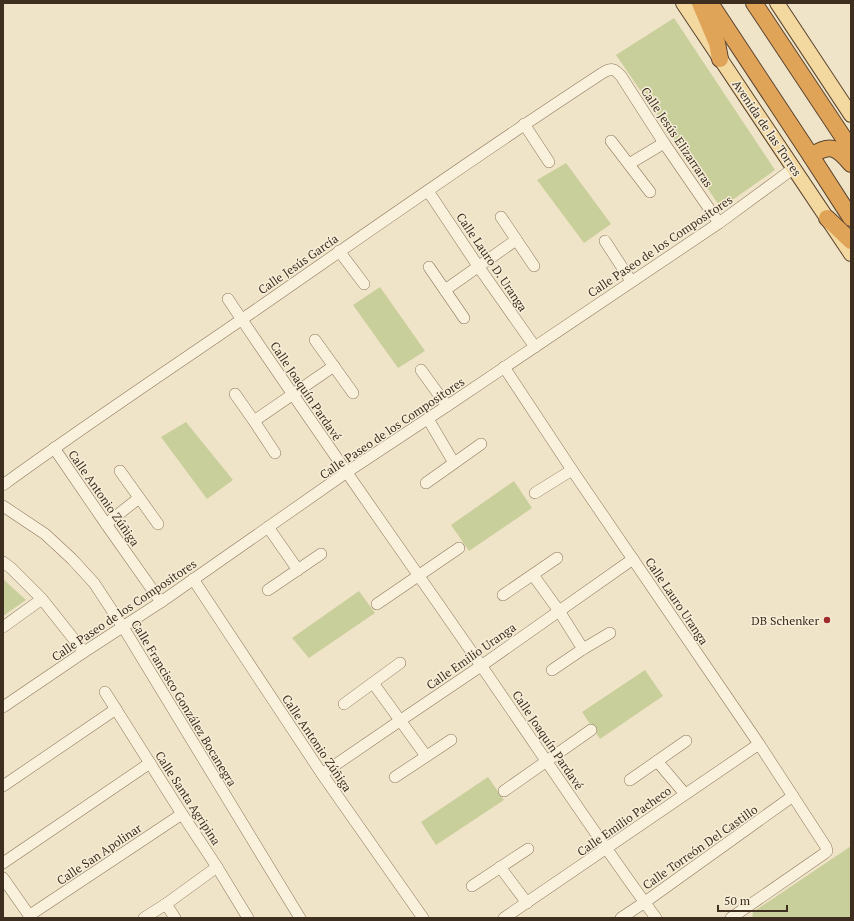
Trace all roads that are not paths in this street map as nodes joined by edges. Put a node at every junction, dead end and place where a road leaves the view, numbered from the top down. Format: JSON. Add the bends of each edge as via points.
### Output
{"nodes":[{"id":1,"x":683,"y":3,"type":"edge"},
{"id":2,"x":700,"y":3,"type":"edge"},
{"id":3,"x":710,"y":3,"type":"edge"},
{"id":4,"x":754,"y":3,"type":"edge"},
{"id":5,"x":777,"y":3,"type":"edge"},
{"id":6,"x":720,"y":59,"type":"junction"},
{"id":7,"x":611,"y":69,"type":"joint"},
{"id":8,"x":823,"y":107,"type":"junction"},
{"id":9,"x":851,"y":115,"type":"edge"},
{"id":10,"x":524,"y":124,"type":"junction"},
{"id":11,"x":851,"y":129,"type":"edge"},
{"id":12,"x":612,"y":141,"type":"dead end"},
{"id":13,"x":664,"y":143,"type":"junction"},
{"id":14,"x":851,"y":149,"type":"edge"},
{"id":15,"x":811,"y":156,"type":"junction"},
{"id":16,"x":550,"y":162,"type":"dead end"},
{"id":17,"x":628,"y":164,"type":"junction"},
{"id":18,"x":851,"y":164,"type":"edge"},
{"id":19,"x":794,"y":168,"type":"junction"},
{"id":20,"x":428,"y":190,"type":"junction"},
{"id":21,"x":650,"y":192,"type":"dead end"},
{"id":22,"x":502,"y":217,"type":"dead end"},
{"id":23,"x":827,"y":218,"type":"junction"},
{"id":24,"x":851,"y":218,"type":"edge"},
{"id":25,"x":719,"y":223,"type":"junction"},
{"id":26,"x":516,"y":240,"type":"junction"},
{"id":27,"x":605,"y":241,"type":"dead end"},
{"id":28,"x":851,"y":241,"type":"edge"},
{"id":29,"x":339,"y":251,"type":"junction"},
{"id":30,"x":851,"y":254,"type":"edge"},
{"id":31,"x":478,"y":266,"type":"junction"},
{"id":32,"x":534,"y":266,"type":"dead end"},
{"id":33,"x":429,"y":267,"type":"dead end"},
{"id":34,"x":631,"y":281,"type":"junction"},
{"id":35,"x":364,"y":284,"type":"dead end"},
{"id":36,"x":445,"y":290,"type":"junction"},
{"id":37,"x":228,"y":299,"type":"dead end"},
{"id":38,"x":464,"y":318,"type":"dead end"},
{"id":39,"x":242,"y":319,"type":"junction"},
{"id":40,"x":315,"y":340,"type":"dead end"},
{"id":41,"x":535,"y":347,"type":"junction"},
{"id":42,"x":334,"y":366,"type":"junction"},
{"id":43,"x":504,"y":368,"type":"junction"},
{"id":44,"x":421,"y":370,"type":"dead end"},
{"id":45,"x":353,"y":393,"type":"dead end"},
{"id":46,"x":235,"y":394,"type":"dead end"},
{"id":47,"x":292,"y":394,"type":"junction"},
{"id":48,"x":447,"y":406,"type":"junction"},
{"id":49,"x":428,"y":419,"type":"junction"},
{"id":50,"x":254,"y":420,"type":"junction"},
{"id":51,"x":481,"y":444,"type":"dead end"},
{"id":52,"x":54,"y":448,"type":"junction"},
{"id":53,"x":275,"y":453,"type":"dead end"},
{"id":54,"x":454,"y":463,"type":"junction"},
{"id":55,"x":572,"y":470,"type":"junction"},
{"id":56,"x":120,"y":471,"type":"dead end"},
{"id":57,"x":347,"y":472,"type":"junction"},
{"id":58,"x":426,"y":483,"type":"dead end"},
{"id":59,"x":3,"y":485,"type":"edge"},
{"id":60,"x":535,"y":493,"type":"dead end"},
{"id":61,"x":139,"y":498,"type":"junction"},
{"id":62,"x":3,"y":506,"type":"edge"},
{"id":63,"x":106,"y":524,"type":"junction"},
{"id":64,"x":158,"y":524,"type":"dead end"},
{"id":65,"x":268,"y":527,"type":"junction"},
{"id":66,"x":459,"y":548,"type":"dead end"},
{"id":67,"x":321,"y":554,"type":"dead end"},
{"id":68,"x":557,"y":558,"type":"dead end"},
{"id":69,"x":633,"y":559,"type":"junction"},
{"id":70,"x":3,"y":562,"type":"edge"},
{"id":71,"x":298,"y":570,"type":"junction"},
{"id":72,"x":418,"y":575,"type":"junction"},
{"id":73,"x":533,"y":575,"type":"junction"},
{"id":74,"x":193,"y":579,"type":"junction"},
{"id":75,"x":268,"y":590,"type":"dead end"},
{"id":76,"x":503,"y":596,"type":"dead end"},
{"id":77,"x":42,"y":600,"type":"junction"},
{"id":78,"x":161,"y":602,"type":"junction"},
{"id":79,"x":377,"y":604,"type":"dead end"},
{"id":80,"x":559,"y":611,"type":"junction"},
{"id":81,"x":3,"y":627,"type":"edge"},
{"id":82,"x":123,"y":627,"type":"junction"},
{"id":83,"x":610,"y":633,"type":"dead end"},
{"id":84,"x":583,"y":649,"type":"junction"},
{"id":85,"x":84,"y":652,"type":"junction"},
{"id":86,"x":400,"y":663,"type":"dead end"},
{"id":87,"x":481,"y":666,"type":"junction"},
{"id":88,"x":552,"y":670,"type":"dead end"},
{"id":89,"x":373,"y":683,"type":"junction"},
{"id":90,"x":105,"y":692,"type":"dead end"},
{"id":91,"x":344,"y":704,"type":"dead end"},
{"id":92,"x":3,"y":707,"type":"edge"},
{"id":93,"x":116,"y":709,"type":"junction"},
{"id":94,"x":400,"y":720,"type":"junction"},
{"id":95,"x":591,"y":730,"type":"dead end"},
{"id":96,"x":451,"y":740,"type":"dead end"},
{"id":97,"x":686,"y":741,"type":"dead end"},
{"id":98,"x":759,"y":744,"type":"junction"},
{"id":99,"x":426,"y":756,"type":"junction"},
{"id":100,"x":547,"y":761,"type":"junction"},
{"id":101,"x":657,"y":761,"type":"junction"},
{"id":102,"x":150,"y":763,"type":"junction"},
{"id":103,"x":322,"y":774,"type":"junction"},
{"id":104,"x":395,"y":778,"type":"dead end"},
{"id":105,"x":630,"y":780,"type":"dead end"},
{"id":106,"x":3,"y":786,"type":"edge"},
{"id":107,"x":504,"y":791,"type":"dead end"},
{"id":108,"x":685,"y":794,"type":"junction"},
{"id":109,"x":794,"y":796,"type":"junction"},
{"id":110,"x":182,"y":814,"type":"junction"},
{"id":111,"x":528,"y":849,"type":"dead end"},
{"id":112,"x":606,"y":849,"type":"junction"},
{"id":113,"x":3,"y":863,"type":"edge"},
{"id":114,"x":217,"y":867,"type":"junction"},
{"id":115,"x":500,"y":867,"type":"junction"},
{"id":116,"x":3,"y":878,"type":"edge"},
{"id":117,"x":472,"y":886,"type":"dead end"},
{"id":118,"x":645,"y":902,"type":"junction"},
{"id":119,"x":527,"y":903,"type":"junction"},
{"id":120,"x":166,"y":904,"type":"junction"},
{"id":121,"x":738,"y":916,"type":"edge"},
{"id":122,"x":30,"y":917,"type":"edge"},
{"id":123,"x":144,"y":918,"type":"edge"},
{"id":124,"x":175,"y":918,"type":"edge"},
{"id":125,"x":248,"y":918,"type":"edge"},
{"id":126,"x":300,"y":918,"type":"edge"},
{"id":127,"x":423,"y":918,"type":"edge"},
{"id":128,"x":504,"y":918,"type":"edge"},
{"id":129,"x":621,"y":918,"type":"edge"},
{"id":130,"x":656,"y":918,"type":"edge"}],
"edges":[{"from":1,"to":6,"type":"main road","name":"Avenida de las Torres"},
{"from":2,"to":6,"type":"highway","via":[[717,43]]},
{"from":3,"to":15,"type":"highway","name":"Avenida de las Torres"},
{"from":4,"to":8,"type":"highway"},
{"from":5,"to":9,"type":"main road"},
{"from":6,"to":19,"type":"main road","name":"Avenida de las Torres"},
{"from":7,"to":10,"type":"street","name":"Calle Jesús García"},
{"from":7,"to":13,"type":"street","name":"Calle Jesús Elizarraras","via":[[621,76]]},
{"from":8,"to":11,"type":"highway","via":[[836,112]]},
{"from":8,"to":14,"type":"highway"},
{"from":10,"to":16,"type":"street"},
{"from":10,"to":20,"type":"street","name":"Calle Jesús García"},
{"from":12,"to":17,"type":"street"},
{"from":13,"to":17,"type":"street"},
{"from":13,"to":25,"type":"street","name":"Calle Jesús Elizarraras"},
{"from":15,"to":18,"type":"highway","via":[[831,148],[838,150]]},
{"from":15,"to":24,"type":"highway","name":"Avenida de las Torres"},
{"from":17,"to":21,"type":"street"},
{"from":19,"to":23,"type":"main road","name":"Avenida de las Torres"},
{"from":19,"to":25,"type":"street","name":"Calle Paseo de los Compositores"},
{"from":20,"to":29,"type":"street","name":"Calle Jesús García"},
{"from":20,"to":31,"type":"street","name":"Calle Lauro D. Uranga"},
{"from":22,"to":26,"type":"street"},
{"from":23,"to":28,"type":"highway"},
{"from":23,"to":30,"type":"main road","name":"Avenida de las Torres"},
{"from":25,"to":34,"type":"street","name":"Calle Paseo de los Compositores"},
{"from":26,"to":31,"type":"street"},
{"from":26,"to":32,"type":"street"},
{"from":27,"to":34,"type":"street"},
{"from":29,"to":35,"type":"street"},
{"from":29,"to":39,"type":"street","name":"Calle Jesús García"},
{"from":31,"to":36,"type":"street"},
{"from":31,"to":41,"type":"street","name":"Calle Lauro D. Uranga"},
{"from":33,"to":36,"type":"street"},
{"from":34,"to":41,"type":"street","name":"Calle Paseo de los Compositores"},
{"from":36,"to":38,"type":"street"},
{"from":37,"to":39,"type":"street","name":"Calle Joaquín Pardavé"},
{"from":39,"to":47,"type":"street","name":"Calle Joaquín Pardavé"},
{"from":39,"to":52,"type":"street","name":"Calle Jesús García"},
{"from":40,"to":42,"type":"street"},
{"from":41,"to":43,"type":"street","name":"Calle Paseo de los Compositores"},
{"from":42,"to":45,"type":"street"},
{"from":42,"to":47,"type":"street"},
{"from":43,"to":48,"type":"street","name":"Calle Paseo de los Compositores"},
{"from":43,"to":55,"type":"street","name":"Calle Lauro Uranga"},
{"from":44,"to":48,"type":"street"},
{"from":46,"to":50,"type":"street"},
{"from":47,"to":50,"type":"street"},
{"from":47,"to":57,"type":"street","name":"Calle Joaquín Pardavé"},
{"from":48,"to":49,"type":"street","name":"Calle Paseo de los Compositores"},
{"from":49,"to":54,"type":"street"},
{"from":49,"to":57,"type":"street","name":"Calle Paseo de los Compositores"},
{"from":50,"to":53,"type":"street"},
{"from":51,"to":54,"type":"street"},
{"from":52,"to":59,"type":"street","name":"Calle Jesús García"},
{"from":52,"to":63,"type":"street","name":"Calle Antonio Zúñiga"},
{"from":54,"to":58,"type":"street"},
{"from":55,"to":60,"type":"street"},
{"from":55,"to":69,"type":"street","name":"Calle Lauro Uranga"},
{"from":56,"to":61,"type":"street"},
{"from":57,"to":65,"type":"street","name":"Calle Paseo de los Compositores"},
{"from":57,"to":72,"type":"street","name":"Calle Joaquín Pardavé"},
{"from":61,"to":63,"type":"street"},
{"from":61,"to":64,"type":"street"},
{"from":62,"to":82,"type":"street","name":"Calle Francisco González Bocanegra","via":[[45,534],[72,559],[94,583]]},
{"from":63,"to":78,"type":"street","name":"Calle Antonio Zúñiga"},
{"from":65,"to":71,"type":"street"},
{"from":65,"to":74,"type":"street","name":"Calle Paseo de los Compositores"},
{"from":66,"to":72,"type":"street"},
{"from":67,"to":71,"type":"street"},
{"from":68,"to":73,"type":"street"},
{"from":69,"to":80,"type":"street","name":"Calle Emilio Uranga"},
{"from":69,"to":98,"type":"street","name":"Calle Lauro Uranga"},
{"from":70,"to":77,"type":"street"},
{"from":71,"to":75,"type":"street"},
{"from":72,"to":79,"type":"street"},
{"from":72,"to":87,"type":"street","name":"Calle Joaquín Pardavé"},
{"from":73,"to":76,"type":"street"},
{"from":73,"to":80,"type":"street"},
{"from":74,"to":78,"type":"street","name":"Calle Paseo de los Compositores"},
{"from":74,"to":103,"type":"street","name":"Calle Antonio Zúñiga"},
{"from":77,"to":81,"type":"street"},
{"from":77,"to":85,"type":"street"},
{"from":78,"to":82,"type":"street","name":"Calle Paseo de los Compositores"},
{"from":80,"to":84,"type":"street"},
{"from":80,"to":87,"type":"street","name":"Calle Emilio Uranga"},
{"from":82,"to":85,"type":"street","name":"Calle Paseo de los Compositores"},
{"from":82,"to":126,"type":"street","name":"Calle Francisco González Bocanegra"},
{"from":83,"to":84,"type":"street"},
{"from":84,"to":88,"type":"street"},
{"from":85,"to":92,"type":"street","name":"Calle Paseo de los Compositores"},
{"from":86,"to":89,"type":"street"},
{"from":87,"to":94,"type":"street","name":"Calle Emilio Uranga"},
{"from":87,"to":100,"type":"street","name":"Calle Joaquín Pardavé"},
{"from":89,"to":91,"type":"street"},
{"from":89,"to":94,"type":"street"},
{"from":90,"to":93,"type":"street","name":"Calle Santa Agripina"},
{"from":93,"to":102,"type":"street","name":"Calle Santa Agripina"},
{"from":93,"to":106,"type":"street"},
{"from":94,"to":99,"type":"street"},
{"from":94,"to":103,"type":"street","name":"Calle Emilio Uranga"},
{"from":95,"to":100,"type":"street"},
{"from":96,"to":99,"type":"street"},
{"from":97,"to":101,"type":"street"},
{"from":98,"to":108,"type":"street","name":"Calle Emilio Pacheco"},
{"from":98,"to":109,"type":"street","name":"Calle Lauro Uranga"},
{"from":99,"to":104,"type":"street"},
{"from":100,"to":107,"type":"street"},
{"from":100,"to":112,"type":"street","name":"Calle Joaquín Pardavé"},
{"from":101,"to":105,"type":"street"},
{"from":101,"to":108,"type":"street"},
{"from":102,"to":110,"type":"street","name":"Calle Santa Agripina"},
{"from":102,"to":113,"type":"street"},
{"from":103,"to":127,"type":"street","name":"Calle Antonio Zúñiga"},
{"from":108,"to":112,"type":"street","name":"Calle Emilio Pacheco"},
{"from":109,"to":118,"type":"street","name":"Calle Torreón Del Castillo"},
{"from":109,"to":121,"type":"street","name":"Calle Lauro Uranga","via":[[827,851]]},
{"from":110,"to":114,"type":"street","name":"Calle Santa Agripina"},
{"from":110,"to":122,"type":"street","name":"Calle San Apolinar"},
{"from":111,"to":115,"type":"street"},
{"from":112,"to":118,"type":"street","name":"Calle Joaquín Pardavé"},
{"from":112,"to":119,"type":"street","name":"Calle Emilio Pacheco"},
{"from":114,"to":120,"type":"street"},
{"from":114,"to":125,"type":"street","name":"Calle Santa Agripina"},
{"from":115,"to":117,"type":"street"},
{"from":115,"to":119,"type":"street"},
{"from":116,"to":122,"type":"street"},
{"from":118,"to":129,"type":"street","name":"Calle Torreón Del Castillo"},
{"from":118,"to":130,"type":"street","name":"Calle Joaquín Pardavé"},
{"from":119,"to":128,"type":"street","name":"Calle Emilio Pacheco"},
{"from":120,"to":123,"type":"street"},
{"from":120,"to":124,"type":"street"}]}
